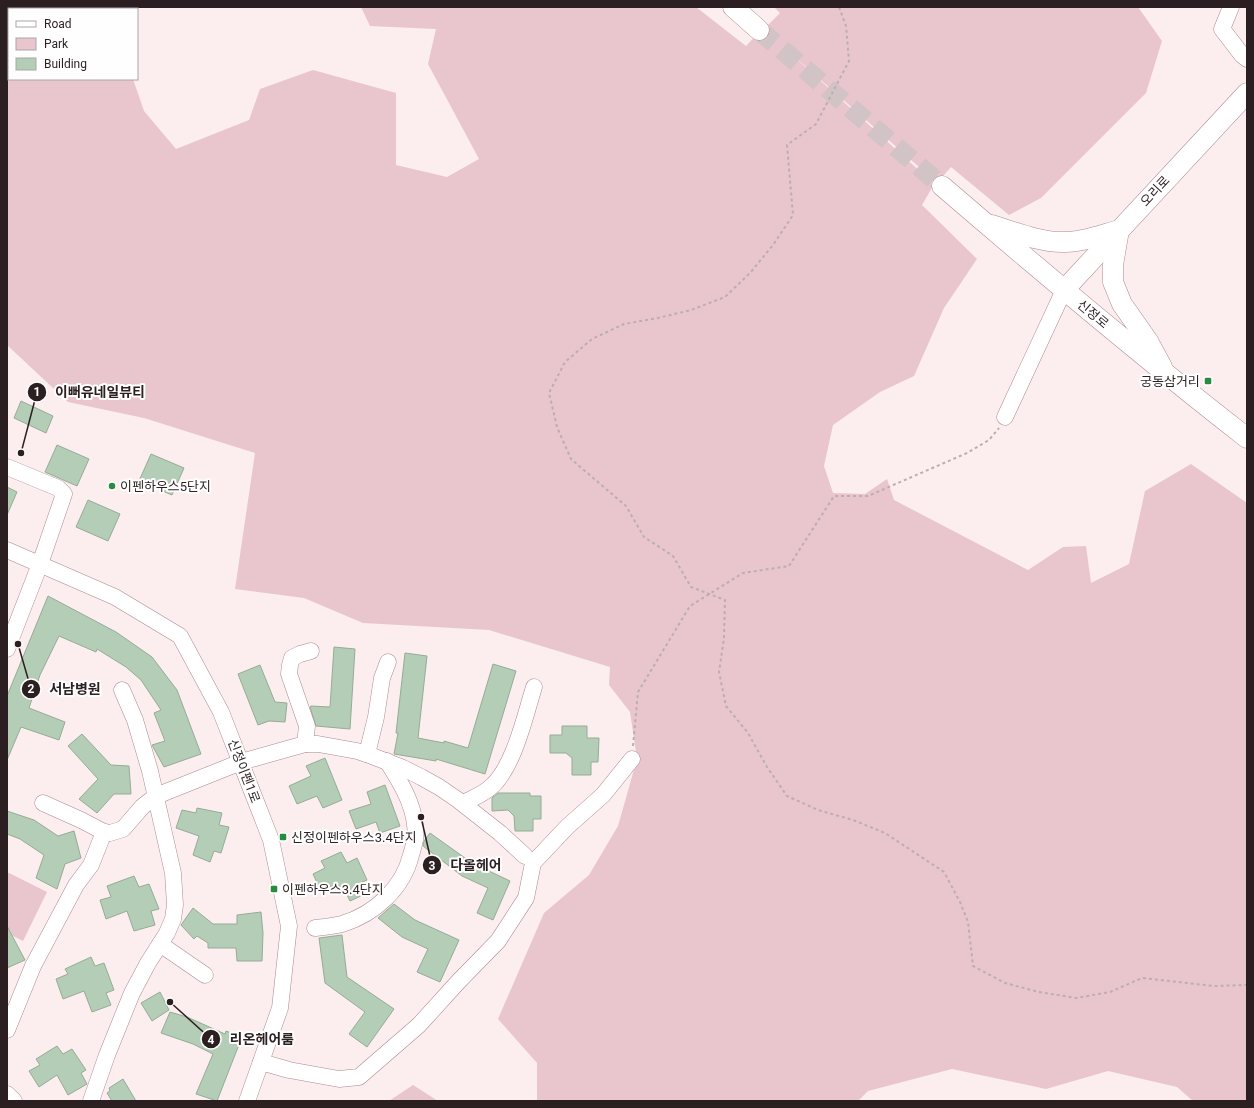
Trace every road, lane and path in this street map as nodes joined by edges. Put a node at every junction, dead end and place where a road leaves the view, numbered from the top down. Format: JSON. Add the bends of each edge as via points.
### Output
{"nodes":[{"id":1,"x":733,"y":7,"type":"edge"},
{"id":2,"x":839,"y":7,"type":"edge"},
{"id":3,"x":1231,"y":7,"type":"edge"},
{"id":4,"x":760,"y":30,"type":"tunnel mouth"},
{"id":5,"x":1247,"y":59,"type":"edge"},
{"id":6,"x":1247,"y":93,"type":"edge"},
{"id":7,"x":942,"y":186,"type":"tunnel mouth"},
{"id":8,"x":984,"y":222,"type":"junction"},
{"id":9,"x":1119,"y":230,"type":"junction"},
{"id":10,"x":1064,"y":290,"type":"junction"},
{"id":11,"x":1167,"y":376,"type":"junction"},
{"id":12,"x":1005,"y":417,"type":"joint"},
{"id":13,"x":1247,"y":438,"type":"edge"},
{"id":14,"x":7,"y":467,"type":"edge"},
{"id":15,"x":7,"y":550,"type":"edge"},
{"id":16,"x":40,"y":564,"type":"junction"},
{"id":17,"x":710,"y":594,"type":"junction"},
{"id":18,"x":7,"y":649,"type":"edge"},
{"id":19,"x":311,"y":651,"type":"dead end"},
{"id":20,"x":388,"y":662,"type":"dead end"},
{"id":21,"x":534,"y":687,"type":"dead end"},
{"id":22,"x":122,"y":690,"type":"dead end"},
{"id":23,"x":305,"y":744,"type":"junction"},
{"id":24,"x":367,"y":754,"type":"junction"},
{"id":25,"x":632,"y":759,"type":"joint"},
{"id":26,"x":387,"y":761,"type":"junction"},
{"id":27,"x":241,"y":762,"type":"junction"},
{"id":28,"x":156,"y":796,"type":"junction"},
{"id":29,"x":43,"y":803,"type":"dead end"},
{"id":30,"x":463,"y":803,"type":"junction"},
{"id":31,"x":104,"y":832,"type":"junction"},
{"id":32,"x":526,"y":856,"type":"dead end"},
{"id":33,"x":315,"y":928,"type":"dead end"},
{"id":34,"x":160,"y":944,"type":"junction"},
{"id":35,"x":205,"y":975,"type":"dead end"},
{"id":36,"x":1247,"y":985,"type":"edge"},
{"id":37,"x":7,"y":1030,"type":"edge"},
{"id":38,"x":261,"y":1062,"type":"junction"},
{"id":39,"x":7,"y":1094,"type":"edge"},
{"id":40,"x":14,"y":1101,"type":"edge"},
{"id":41,"x":91,"y":1101,"type":"edge"},
{"id":42,"x":247,"y":1101,"type":"edge"}],
"edges":[{"from":1,"to":4,"type":"main road"},
{"from":2,"to":17,"type":"path","via":[[846,26],[849,61],[816,124],[787,145],[793,215],[772,245],[725,297],[685,311],[624,324],[592,339],[565,362],[550,393],[557,427],[571,459],[626,506],[644,536],[673,556],[691,587]]},
{"from":3,"to":5,"type":"street","via":[[1222,29]]},
{"from":6,"to":9,"type":"main road","name":"오리로"},
{"from":7,"to":8,"type":"main road","name":"신정로"},
{"from":8,"to":9,"type":"main road","via":[[1024,235],[1063,243],[1081,241]]},
{"from":8,"to":10,"type":"main road","name":"신정로"},
{"from":9,"to":10,"type":"main road","name":"오리로"},
{"from":9,"to":11,"type":"main road","via":[[1112,265],[1113,282],[1122,304],[1148,341]]},
{"from":10,"to":11,"type":"main road","name":"신정로"},
{"from":10,"to":12,"type":"street"},
{"from":11,"to":13,"type":"main road","name":"신정로"},
{"from":12,"to":17,"type":"path","via":[[989,440],[967,453],[868,496],[834,496],[789,566],[743,574]]},
{"from":14,"to":16,"type":"street","via":[[58,488],[64,494]]},
{"from":15,"to":16,"type":"street","name":"신정이펜1로"},
{"from":16,"to":18,"type":"street"},
{"from":16,"to":27,"type":"street","name":"신정이펜1로","via":[[115,597],[180,636],[222,712]]},
{"from":17,"to":25,"type":"path","via":[[690,606],[638,692]]},
{"from":17,"to":36,"type":"path","via":[[725,600],[720,672],[726,706],[748,733],[787,796],[818,810],[885,833],[944,872],[968,922],[973,966],[1005,982],[1039,992],[1076,998],[1110,992],[1142,978],[1214,986]]},
{"from":19,"to":23,"type":"street","via":[[292,658],[289,674],[307,726]]},
{"from":20,"to":24,"type":"street","via":[[382,678]]},
{"from":21,"to":30,"type":"street","via":[[504,773],[492,786]]},
{"from":22,"to":28,"type":"street","via":[[135,720]]},
{"from":23,"to":24,"type":"street"},
{"from":23,"to":27,"type":"street"},
{"from":24,"to":26,"type":"street"},
{"from":25,"to":38,"type":"street","via":[[603,795],[567,827],[533,863],[526,898],[498,941],[419,1025],[359,1077],[339,1079]]},
{"from":26,"to":30,"type":"street","via":[[439,787]]},
{"from":26,"to":33,"type":"street","via":[[402,787],[416,825],[415,841],[403,876],[386,898],[363,915],[342,924]]},
{"from":27,"to":28,"type":"street"},
{"from":27,"to":38,"type":"street","name":"신정이펜1로","via":[[271,840],[290,926],[280,1008]]},
{"from":28,"to":31,"type":"street","via":[[142,807],[123,829]]},
{"from":28,"to":34,"type":"street","via":[[173,873],[175,906],[173,919]]},
{"from":29,"to":31,"type":"street"},
{"from":30,"to":32,"type":"street"},
{"from":31,"to":37,"type":"street","via":[[91,865],[76,885],[33,966]]},
{"from":34,"to":35,"type":"street"},
{"from":34,"to":41,"type":"street","via":[[132,993],[106,1055]]},
{"from":38,"to":42,"type":"street","name":"신정이펜1로"},
{"from":39,"to":40,"type":"street"}]}
